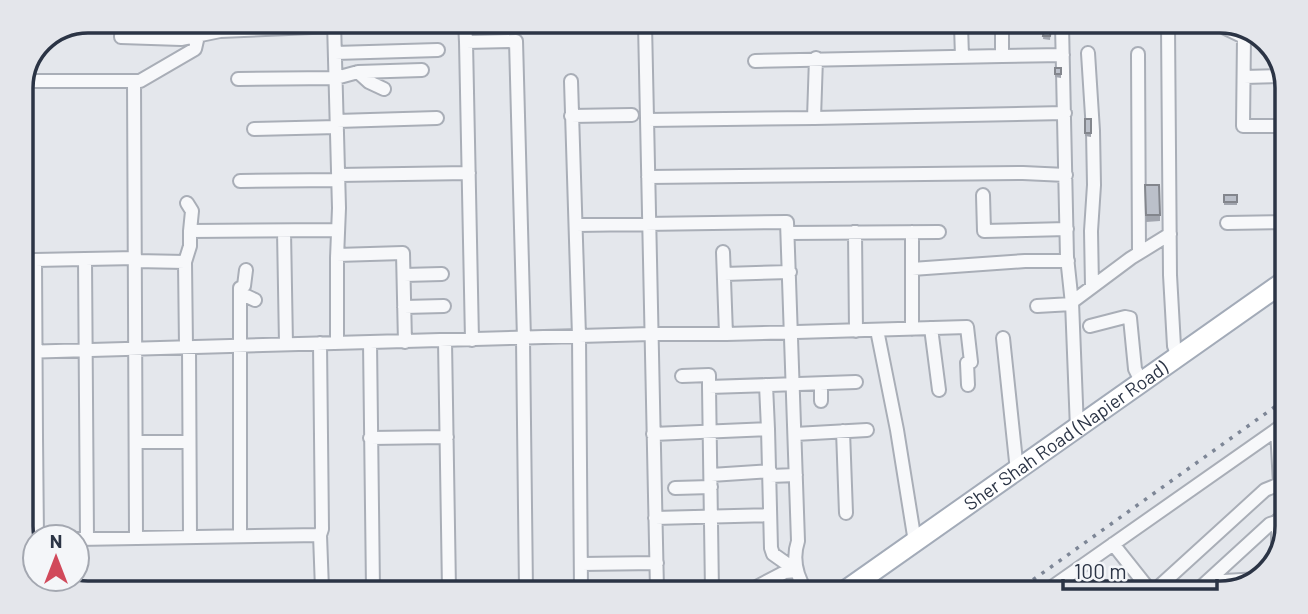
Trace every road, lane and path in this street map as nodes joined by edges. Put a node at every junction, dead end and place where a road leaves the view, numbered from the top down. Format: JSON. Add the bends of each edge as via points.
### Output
{"nodes":[{"id":1,"x":121,"y":33,"type":"edge"},
{"id":2,"x":211,"y":33,"type":"edge"},
{"id":3,"x":335,"y":33,"type":"edge"},
{"id":4,"x":466,"y":33,"type":"edge"},
{"id":5,"x":645,"y":33,"type":"edge"},
{"id":6,"x":961,"y":33,"type":"edge"},
{"id":7,"x":1002,"y":33,"type":"edge"},
{"id":8,"x":1062,"y":33,"type":"edge"},
{"id":9,"x":1168,"y":33,"type":"edge"},
{"id":10,"x":198,"y":36,"type":"junction"},
{"id":11,"x":1244,"y":39,"type":"edge"},
{"id":12,"x":466,"y":42,"type":"junction"},
{"id":13,"x":438,"y":50,"type":"dead end"},
{"id":14,"x":335,"y":52,"type":"junction"},
{"id":15,"x":1088,"y":53,"type":"dead end"},
{"id":16,"x":1138,"y":54,"type":"dead end"},
{"id":17,"x":1063,"y":55,"type":"junction"},
{"id":18,"x":1002,"y":56,"type":"junction"},
{"id":19,"x":962,"y":57,"type":"junction"},
{"id":20,"x":816,"y":58,"type":"junction"},
{"id":21,"x":755,"y":61,"type":"dead end"},
{"id":22,"x":422,"y":70,"type":"dead end"},
{"id":23,"x":358,"y":72,"type":"junction"},
{"id":24,"x":1273,"y":76,"type":"edge"},
{"id":25,"x":1244,"y":77,"type":"junction"},
{"id":26,"x":336,"y":78,"type":"junction"},
{"id":27,"x":238,"y":79,"type":"dead end"},
{"id":28,"x":34,"y":81,"type":"edge"},
{"id":29,"x":134,"y":81,"type":"junction"},
{"id":30,"x":571,"y":81,"type":"dead end"},
{"id":31,"x":384,"y":89,"type":"dead end"},
{"id":32,"x":1065,"y":113,"type":"junction"},
{"id":33,"x":632,"y":115,"type":"dead end"},
{"id":34,"x":571,"y":116,"type":"junction"},
{"id":35,"x":437,"y":118,"type":"dead end"},
{"id":36,"x":814,"y":118,"type":"junction"},
{"id":37,"x":647,"y":120,"type":"junction"},
{"id":38,"x":337,"y":124,"type":"junction"},
{"id":39,"x":1275,"y":126,"type":"edge"},
{"id":40,"x":254,"y":129,"type":"dead end"},
{"id":41,"x":469,"y":173,"type":"junction"},
{"id":42,"x":1066,"y":175,"type":"junction"},
{"id":43,"x":648,"y":177,"type":"junction"},
{"id":44,"x":338,"y":178,"type":"junction"},
{"id":45,"x":240,"y":181,"type":"dead end"},
{"id":46,"x":983,"y":195,"type":"dead end"},
{"id":47,"x":187,"y":203,"type":"dead end"},
{"id":48,"x":1275,"y":221,"type":"edge"},
{"id":49,"x":1227,"y":223,"type":"dead end"},
{"id":50,"x":649,"y":224,"type":"junction"},
{"id":51,"x":576,"y":225,"type":"junction"},
{"id":52,"x":1067,"y":229,"type":"junction"},
{"id":53,"x":338,"y":230,"type":"junction"},
{"id":54,"x":190,"y":231,"type":"junction"},
{"id":55,"x":284,"y":231,"type":"junction"},
{"id":56,"x":855,"y":232,"type":"junction"},
{"id":57,"x":912,"y":232,"type":"junction"},
{"id":58,"x":939,"y":232,"type":"dead end"},
{"id":59,"x":788,"y":233,"type":"junction"},
{"id":60,"x":1170,"y":234,"type":"junction"},
{"id":61,"x":723,"y":253,"type":"dead end"},
{"id":62,"x":1139,"y":253,"type":"junction"},
{"id":63,"x":337,"y":254,"type":"junction"},
{"id":64,"x":85,"y":259,"type":"junction"},
{"id":65,"x":35,"y":260,"type":"joint"},
{"id":66,"x":136,"y":260,"type":"junction"},
{"id":67,"x":1068,"y":261,"type":"junction"},
{"id":68,"x":185,"y":262,"type":"junction"},
{"id":69,"x":912,"y":269,"type":"junction"},
{"id":70,"x":246,"y":270,"type":"dead end"},
{"id":71,"x":790,"y":272,"type":"junction"},
{"id":72,"x":442,"y":274,"type":"dead end"},
{"id":73,"x":724,"y":274,"type":"junction"},
{"id":74,"x":404,"y":275,"type":"junction"},
{"id":75,"x":1092,"y":286,"type":"junction"},
{"id":76,"x":1275,"y":292,"type":"edge"},
{"id":77,"x":1275,"y":292,"type":"edge"},
{"id":78,"x":240,"y":293,"type":"junction"},
{"id":79,"x":255,"y":300,"type":"dead end"},
{"id":80,"x":1072,"y":304,"type":"junction"},
{"id":81,"x":443,"y":306,"type":"dead end"},
{"id":82,"x":1037,"y":306,"type":"dead end"},
{"id":83,"x":404,"y":307,"type":"junction"},
{"id":84,"x":1090,"y":326,"type":"dead end"},
{"id":85,"x":932,"y":328,"type":"junction"},
{"id":86,"x":912,"y":329,"type":"junction"},
{"id":87,"x":877,"y":330,"type":"junction"},
{"id":88,"x":856,"y":331,"type":"junction"},
{"id":89,"x":792,"y":332,"type":"junction"},
{"id":90,"x":651,"y":334,"type":"junction"},
{"id":91,"x":726,"y":334,"type":"junction"},
{"id":92,"x":579,"y":336,"type":"junction"},
{"id":93,"x":1003,"y":338,"type":"dead end"},
{"id":94,"x":523,"y":339,"type":"junction"},
{"id":95,"x":472,"y":340,"type":"junction"},
{"id":96,"x":445,"y":341,"type":"junction"},
{"id":97,"x":370,"y":342,"type":"junction"},
{"id":98,"x":405,"y":342,"type":"junction"},
{"id":99,"x":320,"y":343,"type":"junction"},
{"id":100,"x":337,"y":343,"type":"junction"},
{"id":101,"x":286,"y":344,"type":"junction"},
{"id":102,"x":239,"y":345,"type":"junction"},
{"id":103,"x":187,"y":347,"type":"junction"},
{"id":104,"x":137,"y":349,"type":"junction"},
{"id":105,"x":86,"y":351,"type":"junction"},
{"id":106,"x":36,"y":352,"type":"junction"},
{"id":107,"x":1178,"y":357,"type":"junction"},
{"id":108,"x":682,"y":376,"type":"dead end"},
{"id":109,"x":856,"y":382,"type":"dead end"},
{"id":110,"x":1142,"y":383,"type":"junction"},
{"id":111,"x":793,"y":384,"type":"junction"},
{"id":112,"x":821,"y":384,"type":"junction"},
{"id":113,"x":766,"y":385,"type":"junction"},
{"id":114,"x":968,"y":385,"type":"dead end"},
{"id":115,"x":709,"y":387,"type":"junction"},
{"id":116,"x":939,"y":390,"type":"dead end"},
{"id":117,"x":821,"y":401,"type":"dead end"},
{"id":118,"x":768,"y":429,"type":"junction"},
{"id":119,"x":1077,"y":429,"type":"junction"},
{"id":120,"x":867,"y":430,"type":"dead end"},
{"id":121,"x":843,"y":431,"type":"junction"},
{"id":122,"x":1275,"y":431,"type":"edge"},
{"id":123,"x":710,"y":433,"type":"junction"},
{"id":124,"x":653,"y":434,"type":"junction"},
{"id":125,"x":795,"y":434,"type":"junction"},
{"id":126,"x":33,"y":436,"type":"edge"},
{"id":127,"x":36,"y":436,"type":"junction"},
{"id":128,"x":447,"y":437,"type":"junction"},
{"id":129,"x":370,"y":438,"type":"junction"},
{"id":130,"x":136,"y":442,"type":"junction"},
{"id":131,"x":189,"y":442,"type":"junction"},
{"id":132,"x":1017,"y":471,"type":"junction"},
{"id":133,"x":770,"y":473,"type":"junction"},
{"id":134,"x":796,"y":475,"type":"junction"},
{"id":135,"x":711,"y":481,"type":"junction"},
{"id":136,"x":1275,"y":486,"type":"edge"},
{"id":137,"x":675,"y":488,"type":"dead end"},
{"id":138,"x":846,"y":513,"type":"dead end"},
{"id":139,"x":770,"y":515,"type":"junction"},
{"id":140,"x":655,"y":518,"type":"junction"},
{"id":141,"x":712,"y":518,"type":"junction"},
{"id":142,"x":1275,"y":522,"type":"edge"},
{"id":143,"x":35,"y":523,"type":"edge"},
{"id":144,"x":82,"y":523,"type":"edge"},
{"id":145,"x":240,"y":536,"type":"junction"},
{"id":146,"x":320,"y":536,"type":"junction"},
{"id":147,"x":190,"y":537,"type":"junction"},
{"id":148,"x":136,"y":538,"type":"junction"},
{"id":149,"x":91,"y":539,"type":"edge"},
{"id":150,"x":918,"y":544,"type":"junction"},
{"id":151,"x":1113,"y":544,"type":"junction"},
{"id":152,"x":657,"y":563,"type":"junction"},
{"id":153,"x":581,"y":564,"type":"junction"},
{"id":154,"x":797,"y":571,"type":"junction"},
{"id":155,"x":322,"y":581,"type":"edge"},
{"id":156,"x":373,"y":581,"type":"edge"},
{"id":157,"x":449,"y":581,"type":"edge"},
{"id":158,"x":526,"y":581,"type":"edge"},
{"id":159,"x":581,"y":581,"type":"edge"},
{"id":160,"x":657,"y":581,"type":"edge"},
{"id":161,"x":712,"y":581,"type":"edge"},
{"id":162,"x":768,"y":581,"type":"edge"},
{"id":163,"x":802,"y":581,"type":"edge"},
{"id":164,"x":861,"y":581,"type":"edge"},
{"id":165,"x":872,"y":581,"type":"edge"},
{"id":166,"x":1061,"y":581,"type":"edge"},
{"id":167,"x":1142,"y":581,"type":"edge"},
{"id":168,"x":1165,"y":581,"type":"edge"},
{"id":169,"x":1207,"y":581,"type":"edge"}],
"edges":[{"from":1,"to":10,"type":"street","via":[[121,37],[155,40]]},
{"from":2,"to":10,"type":"street"},
{"from":3,"to":14,"type":"street"},
{"from":4,"to":12,"type":"street"},
{"from":5,"to":37,"type":"street"},
{"from":6,"to":19,"type":"street"},
{"from":7,"to":18,"type":"street"},
{"from":8,"to":17,"type":"street"},
{"from":9,"to":60,"type":"street"},
{"from":10,"to":29,"type":"street","via":[[195,49],[144,80]]},
{"from":11,"to":25,"type":"street"},
{"from":12,"to":41,"type":"street"},
{"from":12,"to":94,"type":"street","via":[[516,41]]},
{"from":13,"to":14,"type":"street"},
{"from":14,"to":26,"type":"street"},
{"from":15,"to":75,"type":"street","via":[[1094,185]]},
{"from":16,"to":62,"type":"street"},
{"from":17,"to":18,"type":"street"},
{"from":17,"to":32,"type":"street"},
{"from":18,"to":19,"type":"street"},
{"from":19,"to":20,"type":"street"},
{"from":20,"to":21,"type":"street"},
{"from":20,"to":36,"type":"street"},
{"from":22,"to":23,"type":"street"},
{"from":23,"to":26,"type":"street"},
{"from":23,"to":31,"type":"street"},
{"from":24,"to":25,"type":"street"},
{"from":25,"to":39,"type":"street","via":[[1243,127]]},
{"from":26,"to":27,"type":"street"},
{"from":26,"to":38,"type":"street"},
{"from":28,"to":29,"type":"street"},
{"from":29,"to":66,"type":"street"},
{"from":30,"to":34,"type":"street"},
{"from":32,"to":36,"type":"street"},
{"from":32,"to":42,"type":"street"},
{"from":33,"to":34,"type":"street"},
{"from":34,"to":51,"type":"street"},
{"from":35,"to":38,"type":"street"},
{"from":36,"to":37,"type":"street"},
{"from":37,"to":43,"type":"street"},
{"from":38,"to":40,"type":"street"},
{"from":38,"to":44,"type":"street"},
{"from":41,"to":44,"type":"street"},
{"from":41,"to":95,"type":"street"},
{"from":42,"to":43,"type":"street"},
{"from":42,"to":52,"type":"street"},
{"from":43,"to":50,"type":"street"},
{"from":44,"to":45,"type":"street"},
{"from":44,"to":53,"type":"street"},
{"from":46,"to":52,"type":"street","via":[[984,231]]},
{"from":47,"to":54,"type":"street","via":[[192,211]]},
{"from":48,"to":49,"type":"street"},
{"from":50,"to":51,"type":"street"},
{"from":50,"to":59,"type":"street","via":[[787,222]]},
{"from":50,"to":90,"type":"street"},
{"from":51,"to":92,"type":"street"},
{"from":52,"to":67,"type":"street"},
{"from":53,"to":55,"type":"street"},
{"from":53,"to":63,"type":"street"},
{"from":54,"to":55,"type":"street"},
{"from":54,"to":68,"type":"street"},
{"from":55,"to":101,"type":"street"},
{"from":56,"to":57,"type":"street"},
{"from":56,"to":59,"type":"street"},
{"from":56,"to":88,"type":"street"},
{"from":57,"to":58,"type":"street"},
{"from":57,"to":69,"type":"street"},
{"from":59,"to":71,"type":"street"},
{"from":60,"to":62,"type":"street"},
{"from":60,"to":107,"type":"street"},
{"from":61,"to":73,"type":"street"},
{"from":62,"to":75,"type":"street"},
{"from":63,"to":74,"type":"street","via":[[403,253]]},
{"from":63,"to":100,"type":"street"},
{"from":64,"to":65,"type":"street"},
{"from":64,"to":66,"type":"street"},
{"from":64,"to":105,"type":"street"},
{"from":65,"to":106,"type":"street"},
{"from":66,"to":68,"type":"street"},
{"from":66,"to":104,"type":"street"},
{"from":67,"to":69,"type":"street"},
{"from":67,"to":80,"type":"street"},
{"from":68,"to":103,"type":"street"},
{"from":69,"to":86,"type":"street"},
{"from":70,"to":78,"type":"street"},
{"from":71,"to":73,"type":"street"},
{"from":71,"to":89,"type":"street"},
{"from":72,"to":74,"type":"street"},
{"from":73,"to":91,"type":"street"},
{"from":74,"to":83,"type":"street"},
{"from":75,"to":80,"type":"street"},
{"from":76,"to":107,"type":"main road","name":"Sher Shah Road (Napier Road)"},
{"from":77,"to":150,"type":"main road","name":"Sher Shah Road (Napier Road)"},
{"from":78,"to":79,"type":"street"},
{"from":78,"to":102,"type":"street"},
{"from":80,"to":82,"type":"street"},
{"from":80,"to":119,"type":"street"},
{"from":81,"to":83,"type":"street"},
{"from":83,"to":98,"type":"street"},
{"from":84,"to":110,"type":"street","via":[[1130,318],[1135,369]]},
{"from":85,"to":86,"type":"street"},
{"from":85,"to":114,"type":"street","via":[[967,327]]},
{"from":85,"to":116,"type":"street"},
{"from":86,"to":87,"type":"street"},
{"from":87,"to":88,"type":"street"},
{"from":87,"to":150,"type":"street"},
{"from":88,"to":89,"type":"street"},
{"from":89,"to":91,"type":"street"},
{"from":89,"to":111,"type":"street"},
{"from":90,"to":91,"type":"street"},
{"from":90,"to":92,"type":"street"},
{"from":90,"to":124,"type":"street"},
{"from":92,"to":94,"type":"street"},
{"from":92,"to":153,"type":"street"},
{"from":93,"to":132,"type":"street"},
{"from":94,"to":95,"type":"street"},
{"from":94,"to":158,"type":"street"},
{"from":95,"to":96,"type":"street"},
{"from":96,"to":98,"type":"street"},
{"from":96,"to":128,"type":"street"},
{"from":97,"to":98,"type":"street"},
{"from":97,"to":100,"type":"street"},
{"from":97,"to":129,"type":"street"},
{"from":99,"to":100,"type":"street"},
{"from":99,"to":101,"type":"street"},
{"from":99,"to":146,"type":"street"},
{"from":101,"to":102,"type":"street"},
{"from":102,"to":103,"type":"street"},
{"from":102,"to":145,"type":"street"},
{"from":103,"to":104,"type":"street"},
{"from":103,"to":131,"type":"street"},
{"from":104,"to":105,"type":"street"},
{"from":104,"to":130,"type":"street"},
{"from":105,"to":106,"type":"street"},
{"from":105,"to":144,"type":"street"},
{"from":106,"to":127,"type":"street"},
{"from":107,"to":110,"type":"main road","name":"Sher Shah Road (Napier Road)"},
{"from":108,"to":115,"type":"street","via":[[709,375]]},
{"from":109,"to":112,"type":"street"},
{"from":110,"to":119,"type":"main road","name":"Sher Shah Road (Napier Road)"},
{"from":111,"to":112,"type":"street"},
{"from":111,"to":113,"type":"street"},
{"from":111,"to":125,"type":"street"},
{"from":112,"to":117,"type":"street"},
{"from":113,"to":115,"type":"street"},
{"from":113,"to":118,"type":"street"},
{"from":115,"to":123,"type":"street"},
{"from":118,"to":123,"type":"street"},
{"from":118,"to":133,"type":"street"},
{"from":119,"to":132,"type":"main road","name":"Sher Shah Road (Napier Road)"},
{"from":120,"to":121,"type":"street"},
{"from":121,"to":125,"type":"street"},
{"from":121,"to":138,"type":"street"},
{"from":122,"to":151,"type":"street"},
{"from":123,"to":124,"type":"street"},
{"from":123,"to":135,"type":"street"},
{"from":124,"to":140,"type":"street"},
{"from":125,"to":134,"type":"street"},
{"from":126,"to":127,"type":"street"},
{"from":127,"to":143,"type":"street"},
{"from":128,"to":129,"type":"street"},
{"from":128,"to":157,"type":"street"},
{"from":129,"to":156,"type":"street"},
{"from":130,"to":131,"type":"street"},
{"from":130,"to":148,"type":"street"},
{"from":131,"to":147,"type":"street"},
{"from":132,"to":150,"type":"main road","name":"Sher Shah Road (Napier Road)"},
{"from":133,"to":134,"type":"street"},
{"from":133,"to":135,"type":"street"},
{"from":133,"to":139,"type":"street"},
{"from":134,"to":154,"type":"street"},
{"from":135,"to":137,"type":"street"},
{"from":135,"to":141,"type":"street"},
{"from":136,"to":168,"type":"street","via":[[1265,490]]},
{"from":139,"to":141,"type":"street"},
{"from":139,"to":154,"type":"street","via":[[771,548]]},
{"from":140,"to":141,"type":"street"},
{"from":140,"to":152,"type":"street"},
{"from":141,"to":161,"type":"street"},
{"from":142,"to":169,"type":"street"},
{"from":145,"to":146,"type":"street"},
{"from":145,"to":147,"type":"street"},
{"from":146,"to":155,"type":"street"},
{"from":147,"to":148,"type":"street"},
{"from":148,"to":149,"type":"street"},
{"from":150,"to":164,"type":"main road","name":"Sher Shah Road (Napier Road)"},
{"from":150,"to":165,"type":"main road","name":"Sher Shah Road (Napier Road)"},
{"from":151,"to":166,"type":"street"},
{"from":151,"to":167,"type":"street"},
{"from":152,"to":153,"type":"street"},
{"from":152,"to":160,"type":"street"},
{"from":153,"to":159,"type":"street"},
{"from":154,"to":162,"type":"street"},
{"from":154,"to":163,"type":"street"}]}
